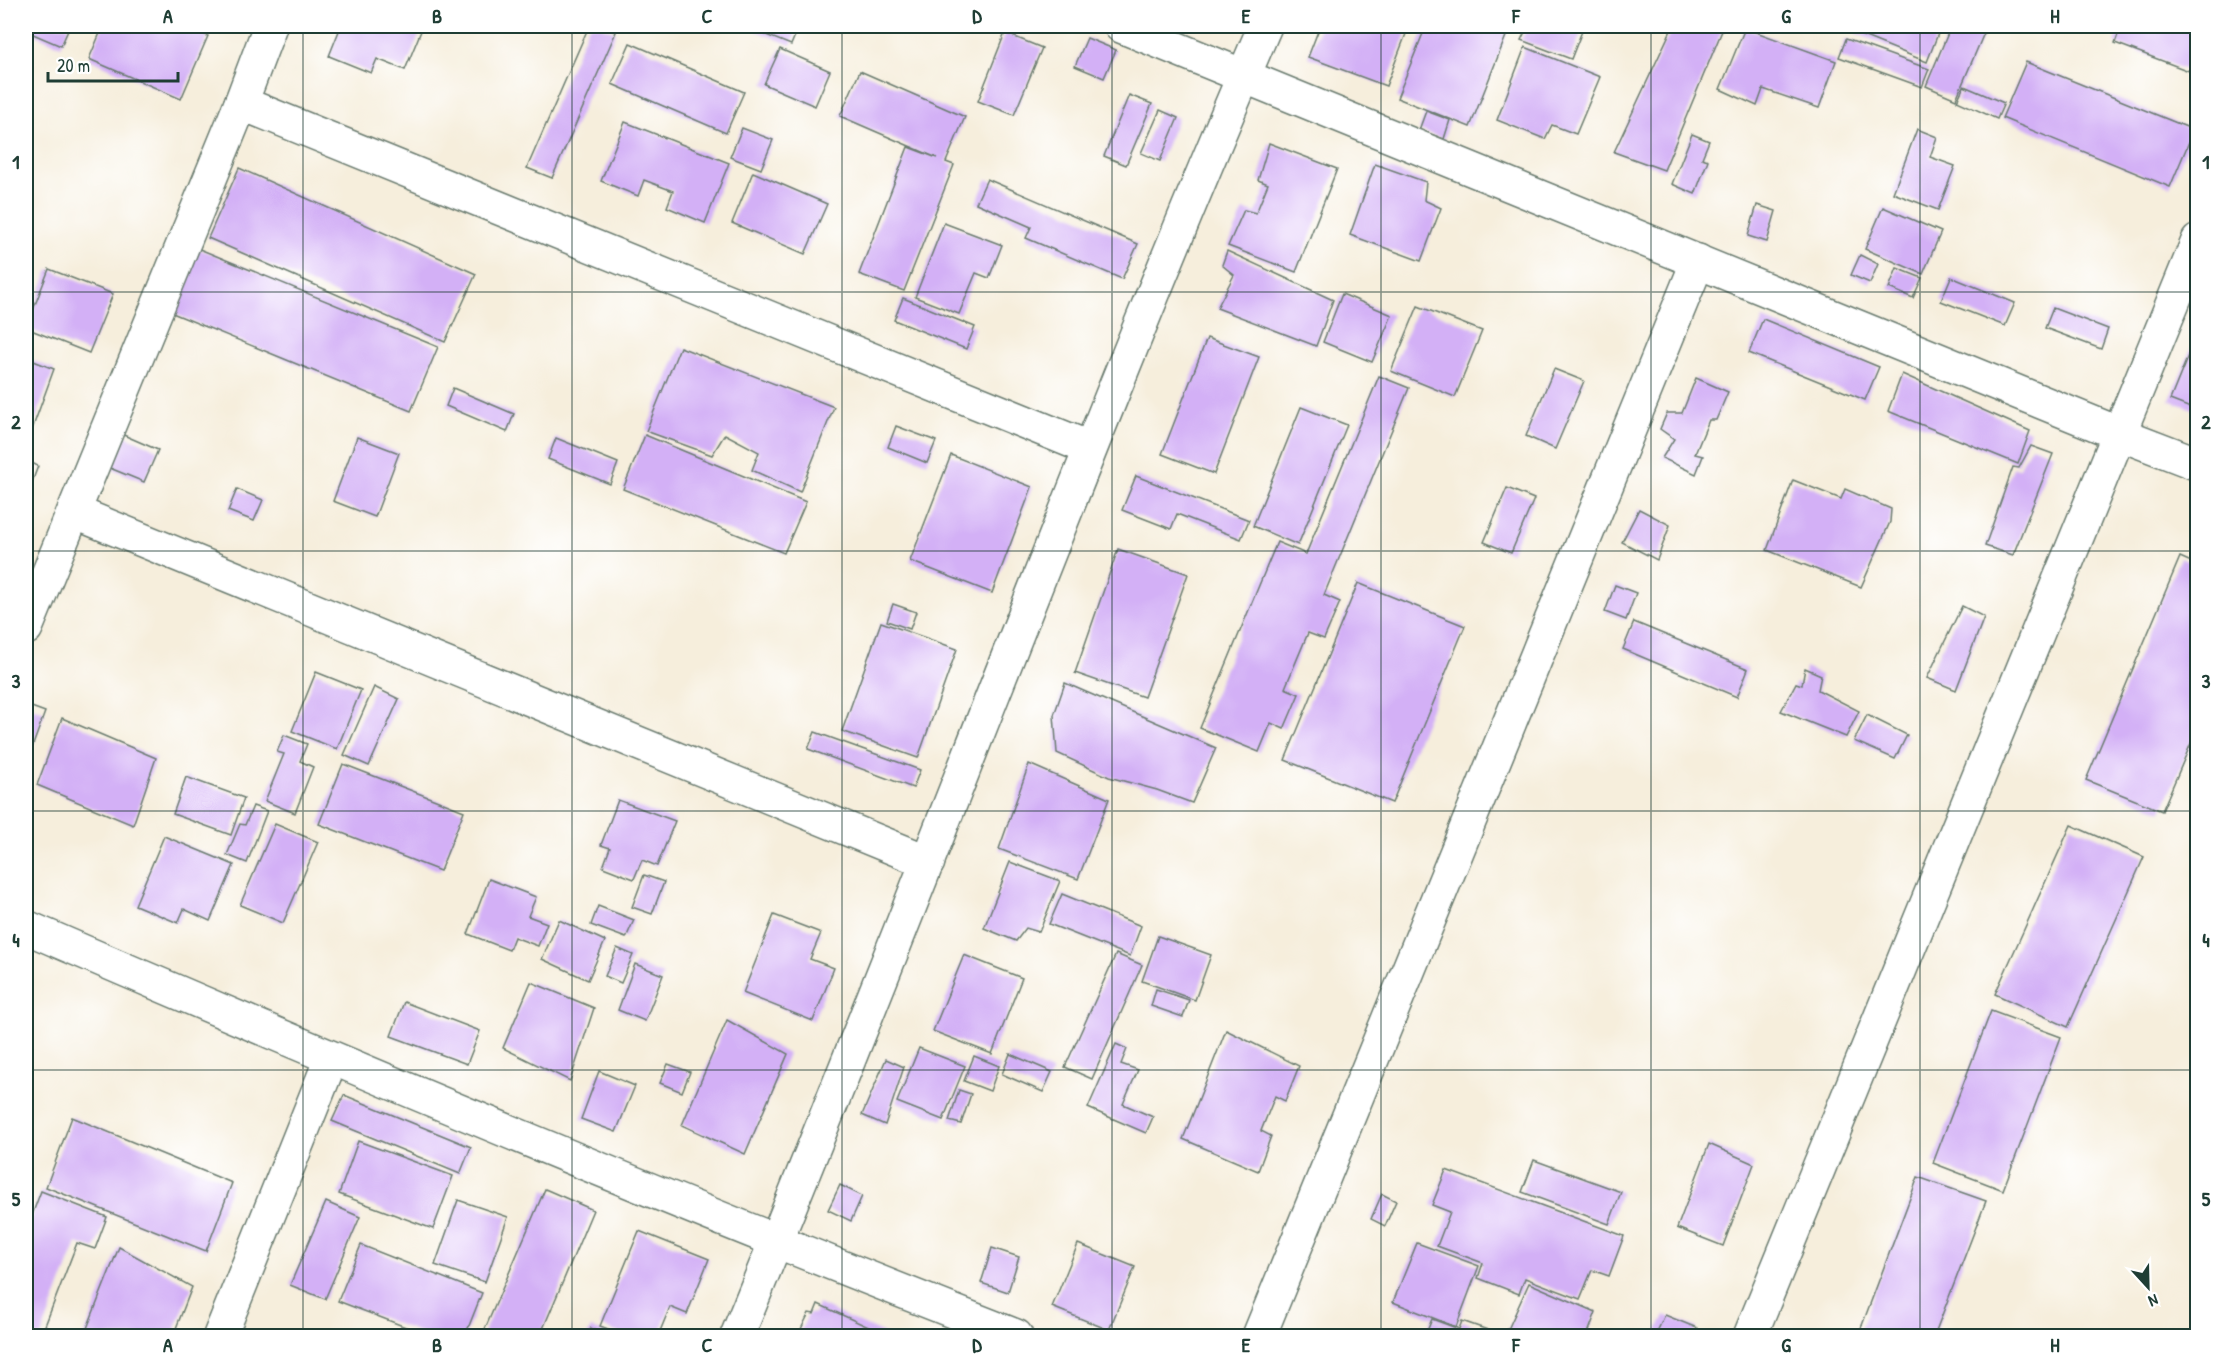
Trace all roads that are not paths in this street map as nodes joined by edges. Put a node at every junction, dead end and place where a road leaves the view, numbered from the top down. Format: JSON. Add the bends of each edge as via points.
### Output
{"nodes":[{"id":1,"x":270,"y":26,"type":"edge"},
{"id":2,"x":1121,"y":26,"type":"edge"},
{"id":3,"x":1265,"y":26,"type":"edge"},
{"id":4,"x":1244,"y":75,"type":"junction"},
{"id":5,"x":241,"y":103,"type":"junction"},
{"id":6,"x":2198,"y":242,"type":"edge"},
{"id":7,"x":1698,"y":261,"type":"junction"},
{"id":8,"x":2120,"y":434,"type":"junction"},
{"id":9,"x":1089,"y":448,"type":"junction"},
{"id":10,"x":2198,"y":464,"type":"edge"},
{"id":11,"x":74,"y":512,"type":"junction"},
{"id":12,"x":26,"y":628,"type":"edge"},
{"id":13,"x":928,"y":862,"type":"junction"},
{"id":14,"x":26,"y":927,"type":"edge"},
{"id":15,"x":331,"y":1059,"type":"junction"},
{"id":16,"x":776,"y":1242,"type":"junction"},
{"id":17,"x":220,"y":1336,"type":"edge"},
{"id":18,"x":737,"y":1336,"type":"edge"},
{"id":19,"x":1016,"y":1336,"type":"edge"},
{"id":20,"x":1259,"y":1336,"type":"edge"},
{"id":21,"x":1750,"y":1336,"type":"edge"}],
"edges":[{"from":1,"to":5,"type":"street"},
{"from":2,"to":4,"type":"street"},
{"from":3,"to":4,"type":"street"},
{"from":4,"to":7,"type":"street"},
{"from":4,"to":9,"type":"street"},
{"from":5,"to":9,"type":"street"},
{"from":5,"to":11,"type":"street"},
{"from":6,"to":8,"type":"street"},
{"from":7,"to":8,"type":"street"},
{"from":7,"to":20,"type":"street"},
{"from":8,"to":10,"type":"street"},
{"from":8,"to":21,"type":"street"},
{"from":9,"to":13,"type":"street"},
{"from":11,"to":12,"type":"street"},
{"from":11,"to":13,"type":"street"},
{"from":13,"to":16,"type":"street"},
{"from":14,"to":15,"type":"street"},
{"from":15,"to":16,"type":"street"},
{"from":15,"to":17,"type":"street"},
{"from":16,"to":18,"type":"street"},
{"from":16,"to":19,"type":"street"}]}
